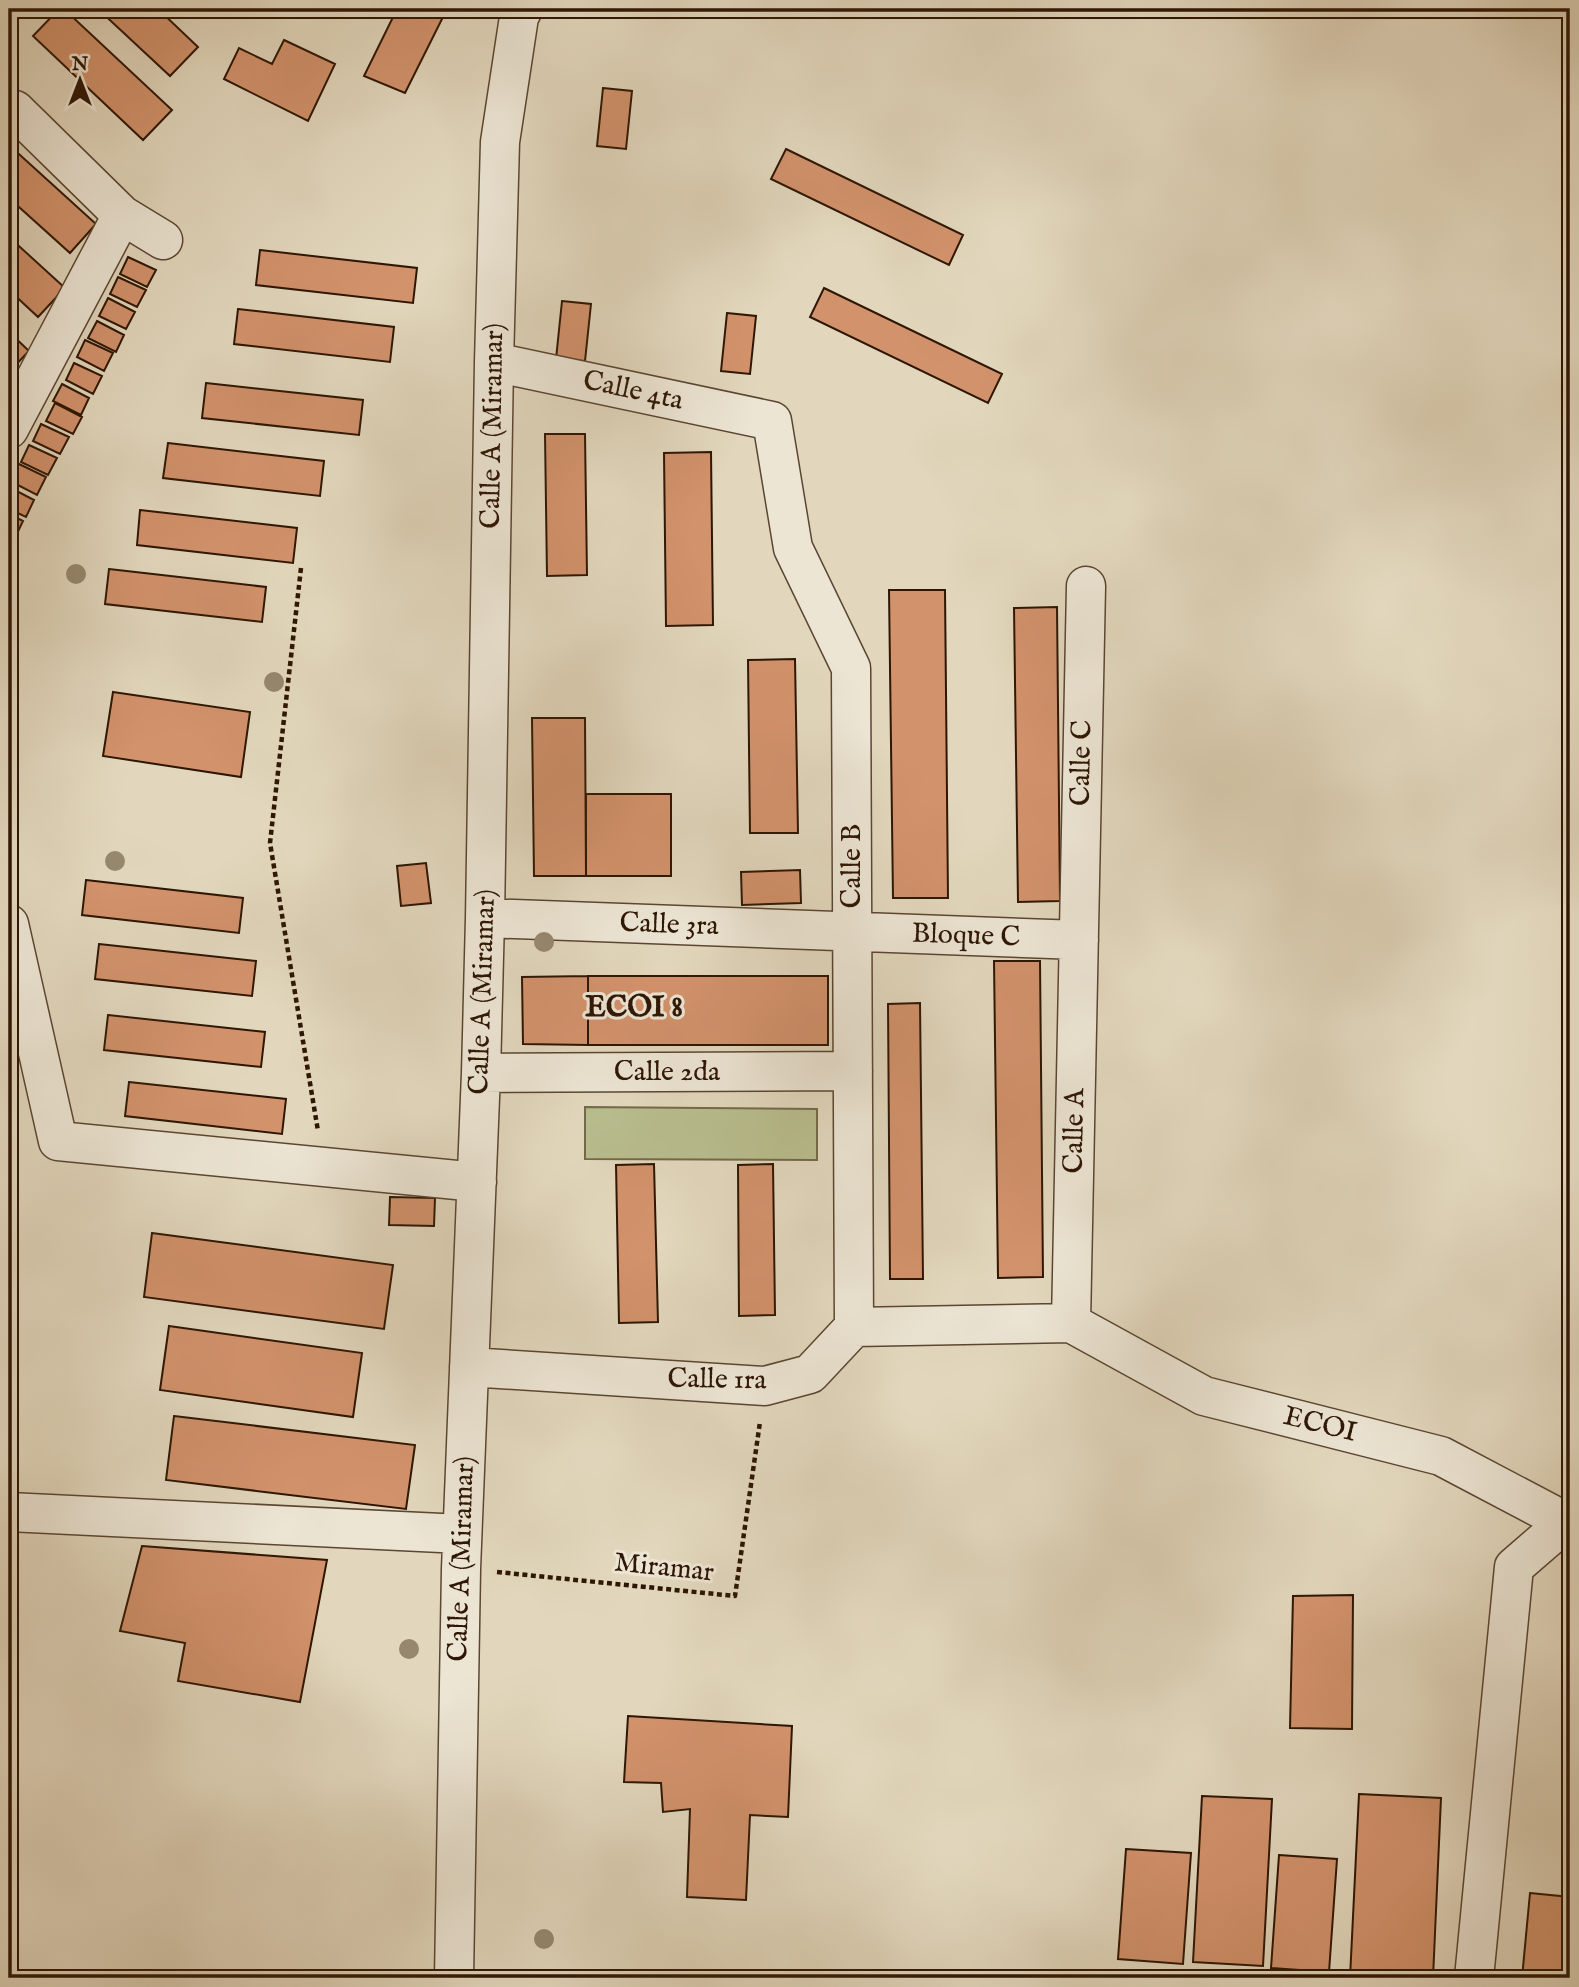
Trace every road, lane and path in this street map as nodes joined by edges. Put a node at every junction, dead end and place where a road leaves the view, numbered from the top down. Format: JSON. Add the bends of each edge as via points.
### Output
{"nodes":[{"id":1,"x":523,"y":9,"type":"edge"},
{"id":2,"x":15,"y":110,"type":"dead end"},
{"id":3,"x":122,"y":215,"type":"junction"},
{"id":4,"x":163,"y":240,"type":"dead end"},
{"id":5,"x":494,"y":362,"type":"junction"},
{"id":6,"x":772,"y":421,"type":"joint"},
{"id":7,"x":9,"y":429,"type":"edge"},
{"id":8,"x":301,"y":568,"type":"dead end"},
{"id":9,"x":1086,"y":586,"type":"dead end"},
{"id":10,"x":485,"y":918,"type":"junction"},
{"id":11,"x":852,"y":932,"type":"junction"},
{"id":12,"x":10,"y":937,"type":"edge"},
{"id":13,"x":1079,"y":940,"type":"junction"},
{"id":14,"x":853,"y":1072,"type":"junction"},
{"id":15,"x":481,"y":1073,"type":"junction"},
{"id":16,"x":323,"y":1167,"type":"junction"},
{"id":17,"x":477,"y":1182,"type":"junction"},
{"id":18,"x":1071,"y":1323,"type":"junction"},
{"id":19,"x":854,"y":1327,"type":"junction"},
{"id":20,"x":469,"y":1367,"type":"junction"},
{"id":21,"x":765,"y":1386,"type":"junction"},
{"id":22,"x":9,"y":1512,"type":"edge"},
{"id":23,"x":1568,"y":1523,"type":"edge"},
{"id":24,"x":462,"y":1551,"type":"junction"},
{"id":25,"x":455,"y":1874,"type":"junction"},
{"id":26,"x":426,"y":1978,"type":"edge"},
{"id":27,"x":454,"y":1978,"type":"edge"},
{"id":28,"x":1474,"y":1978,"type":"edge"}],
"edges":[{"from":1,"to":5,"type":"street","name":"Calle A (Miramar)","via":[[500,142]]},
{"from":2,"to":3,"type":"street"},
{"from":3,"to":4,"type":"street"},
{"from":3,"to":7,"type":"street"},
{"from":5,"to":6,"type":"street","name":"Calle 4ta"},
{"from":5,"to":10,"type":"street","name":"Calle A (Miramar)"},
{"from":6,"to":11,"type":"street","name":"Calle B","via":[[793,548],[851,668]]},
{"from":8,"to":16,"type":"path","via":[[270,843]]},
{"from":9,"to":13,"type":"street","name":"Calle C"},
{"from":10,"to":11,"type":"street","name":"Calle 3ra"},
{"from":10,"to":15,"type":"street","name":"Calle A (Miramar)"},
{"from":11,"to":13,"type":"street","name":"Bloque C"},
{"from":11,"to":14,"type":"street","name":"Calle B"},
{"from":12,"to":16,"type":"street","via":[[58,1141]]},
{"from":13,"to":18,"type":"street","name":"Calle A"},
{"from":14,"to":15,"type":"street","name":"Calle 2da"},
{"from":14,"to":19,"type":"street","name":"Calle B"},
{"from":15,"to":17,"type":"street","name":"Calle A (Miramar)"},
{"from":16,"to":17,"type":"street"},
{"from":17,"to":20,"type":"street","name":"Calle A (Miramar)"},
{"from":18,"to":19,"type":"street"},
{"from":18,"to":23,"type":"street","name":"ECOI","via":[[1204,1396],[1441,1456]]},
{"from":19,"to":21,"type":"street","name":"Calle 1ra","via":[[810,1374]]},
{"from":20,"to":21,"type":"street","name":"Calle 1ra"},
{"from":20,"to":24,"type":"street","name":"Calle A (Miramar)"},
{"from":21,"to":24,"type":"path","name":"Miramar","via":[[735,1596]]},
{"from":22,"to":24,"type":"street"},
{"from":23,"to":28,"type":"street","via":[[1514,1567]]},
{"from":24,"to":25,"type":"street","name":"Calle A (Miramar)"},
{"from":25,"to":26,"type":"street"},
{"from":25,"to":27,"type":"street","name":"Calle A (Miramar)"}]}
